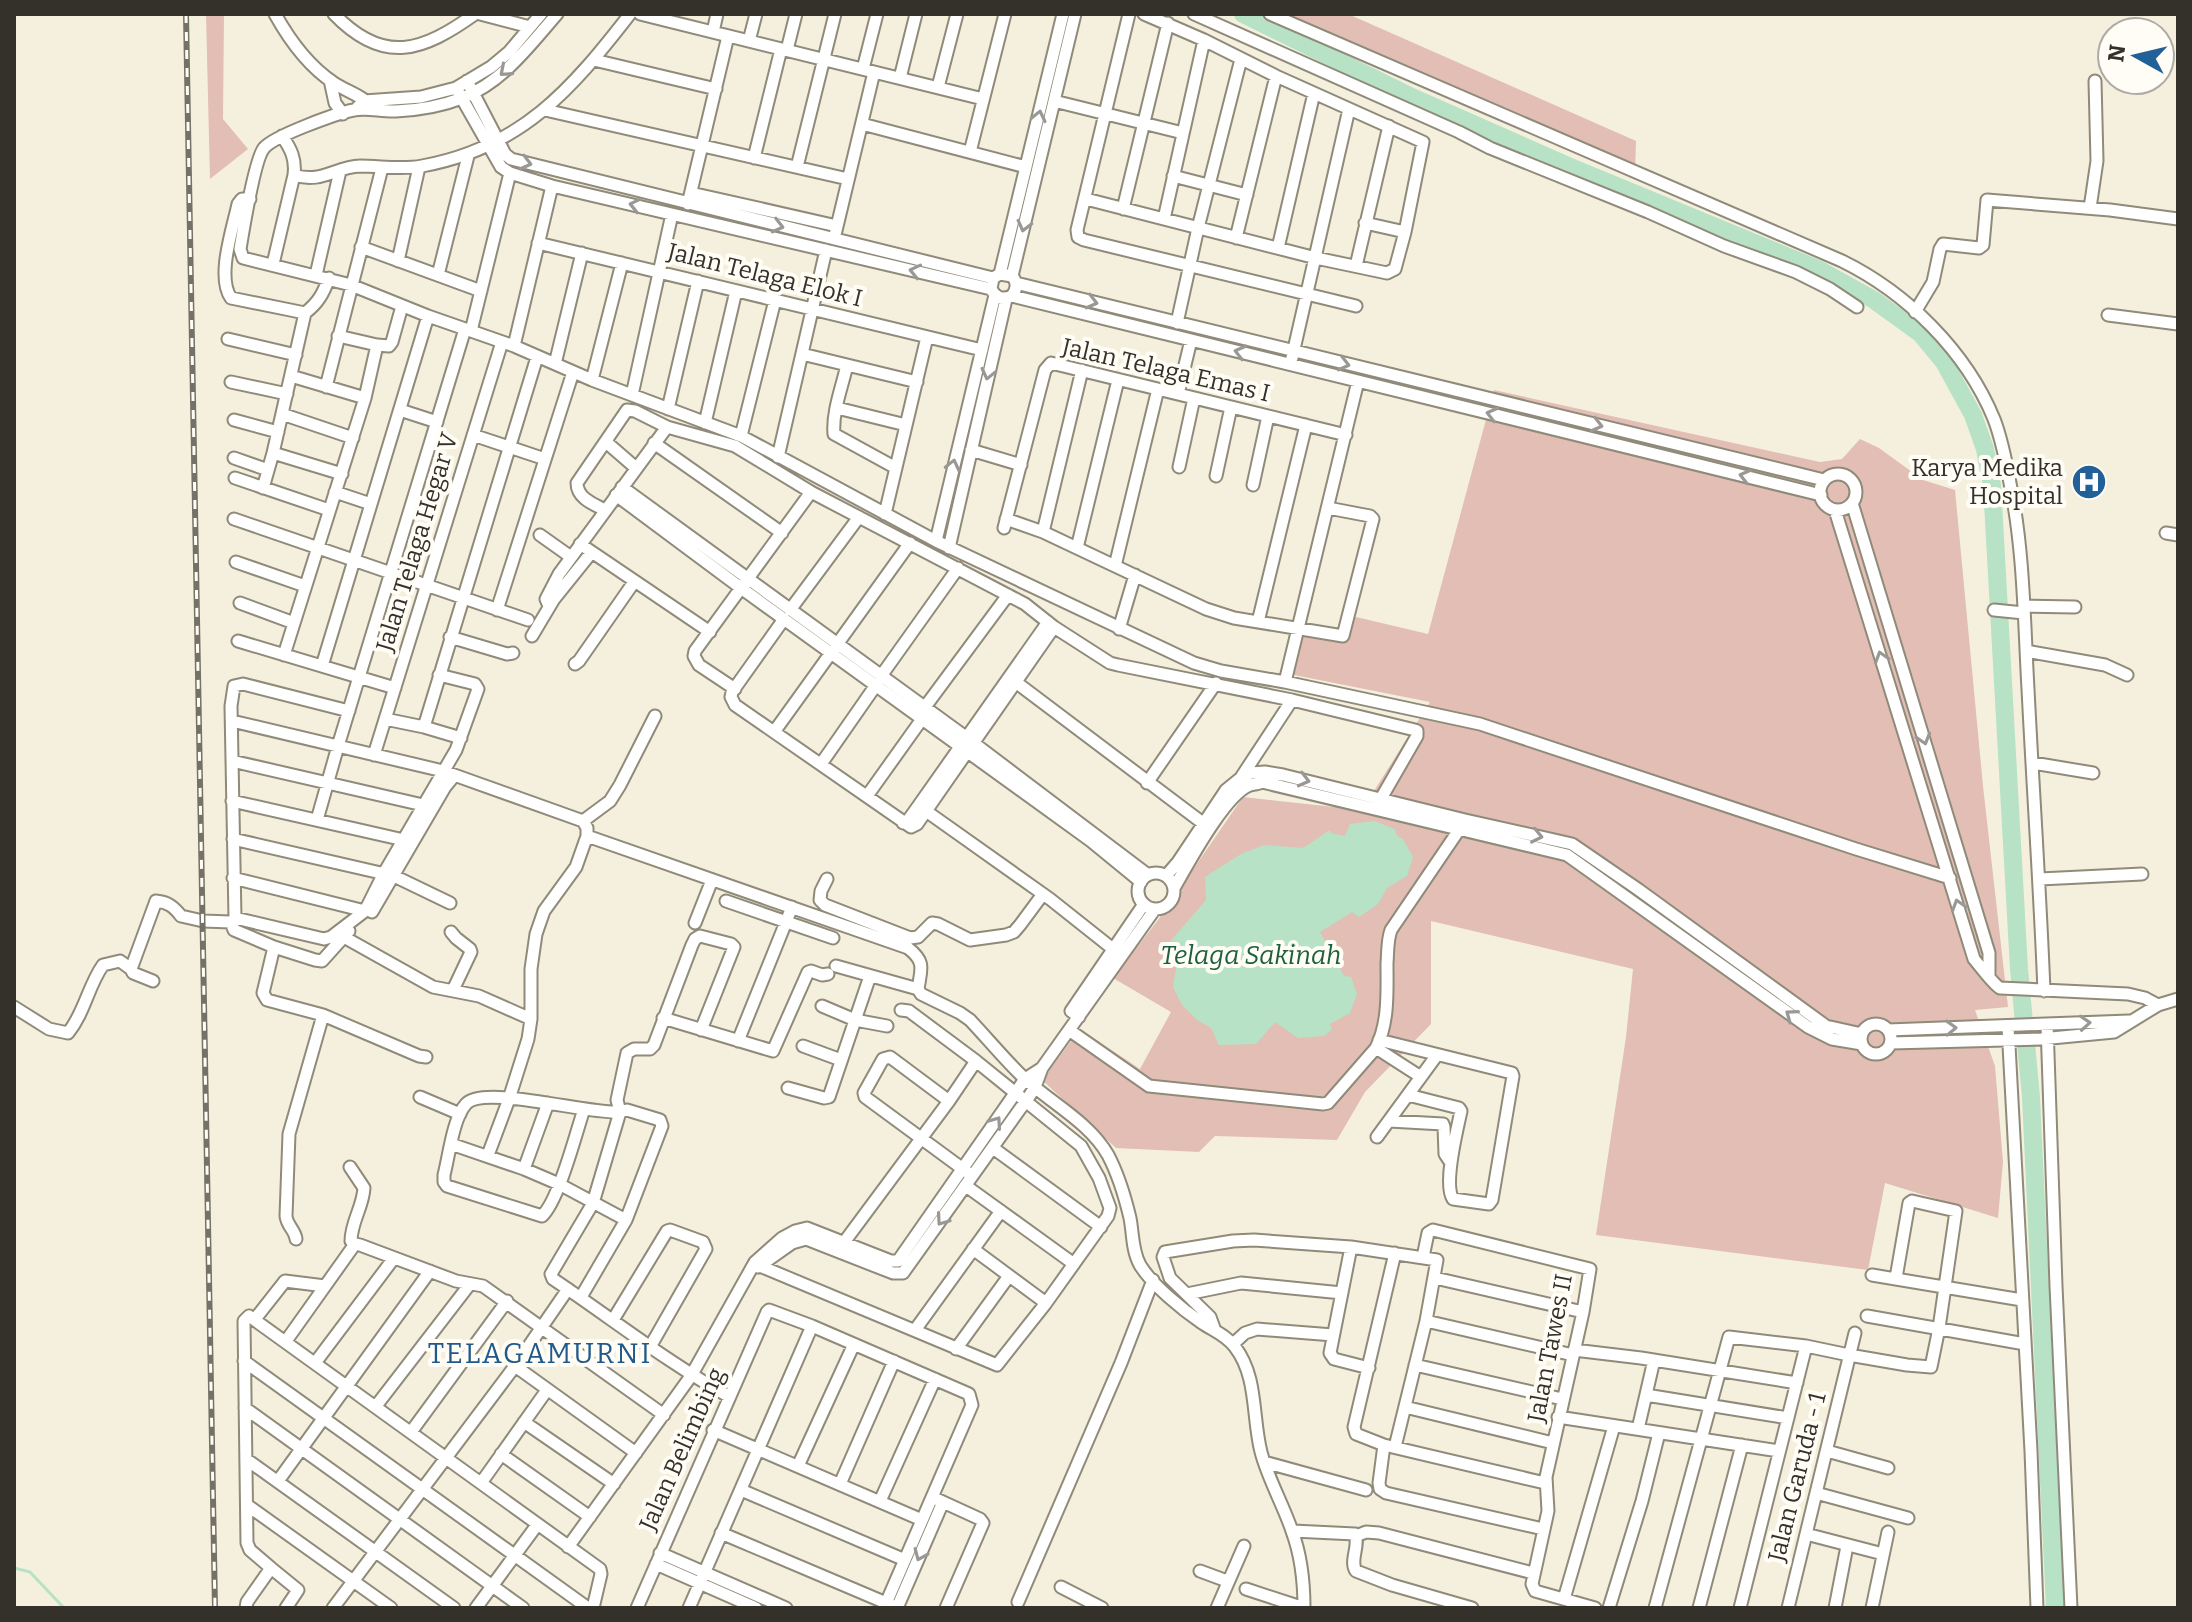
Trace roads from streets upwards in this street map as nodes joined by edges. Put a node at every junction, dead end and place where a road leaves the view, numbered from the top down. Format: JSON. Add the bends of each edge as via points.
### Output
{"nodes":[{"id":1,"x":275,"y":14,"type":"edge"},
{"id":2,"x":334,"y":14,"type":"edge"},
{"id":3,"x":478,"y":14,"type":"edge"},
{"id":4,"x":541,"y":14,"type":"edge"},
{"id":5,"x":557,"y":14,"type":"edge"},
{"id":6,"x":630,"y":14,"type":"edge"},
{"id":7,"x":640,"y":14,"type":"edge"},
{"id":8,"x":717,"y":14,"type":"edge"},
{"id":9,"x":756,"y":14,"type":"edge"},
{"id":10,"x":796,"y":14,"type":"edge"},
{"id":11,"x":835,"y":14,"type":"edge"},
{"id":12,"x":877,"y":14,"type":"edge"},
{"id":13,"x":916,"y":14,"type":"edge"},
{"id":14,"x":957,"y":14,"type":"edge"},
{"id":15,"x":1005,"y":14,"type":"edge"},
{"id":16,"x":1063,"y":14,"type":"edge"},
{"id":17,"x":1075,"y":14,"type":"edge"},
{"id":18,"x":1129,"y":14,"type":"edge"},
{"id":19,"x":1144,"y":14,"type":"edge"},
{"id":20,"x":1194,"y":14,"type":"edge"},
{"id":21,"x":1270,"y":14,"type":"edge"},
{"id":22,"x":675,"y":18,"type":"edge"},
{"id":23,"x":1168,"y":23,"type":"junction"},
{"id":24,"x":530,"y":27,"type":"junction"},
{"id":25,"x":713,"y":32,"type":"junction"},
{"id":26,"x":728,"y":36,"type":"junction"},
{"id":27,"x":1204,"y":40,"type":"junction"},
{"id":28,"x":749,"y":41,"type":"junction"},
{"id":29,"x":784,"y":50,"type":"junction"},
{"id":30,"x":824,"y":59,"type":"junction"},
{"id":31,"x":1241,"y":59,"type":"junction"},
{"id":32,"x":594,"y":60,"type":"junction"},
{"id":33,"x":868,"y":70,"type":"junction"},
{"id":34,"x":1276,"y":76,"type":"junction"},
{"id":35,"x":900,"y":78,"type":"junction"},
{"id":36,"x":330,"y":80,"type":"junction"},
{"id":37,"x":467,"y":81,"type":"junction"},
{"id":38,"x":2095,"y":81,"type":"dead end"},
{"id":39,"x":938,"y":87,"type":"junction"},
{"id":40,"x":716,"y":89,"type":"junction"},
{"id":41,"x":474,"y":92,"type":"junction"},
{"id":42,"x":459,"y":93,"type":"junction"},
{"id":43,"x":1314,"y":93,"type":"junction"},
{"id":44,"x":983,"y":99,"type":"junction"},
{"id":45,"x":1054,"y":101,"type":"junction"},
{"id":46,"x":361,"y":107,"type":"junction"},
{"id":47,"x":1349,"y":109,"type":"junction"},
{"id":48,"x":545,"y":110,"type":"junction"},
{"id":49,"x":1106,"y":113,"type":"junction"},
{"id":50,"x":343,"y":114,"type":"junction"},
{"id":51,"x":1144,"y":122,"type":"junction"},
{"id":52,"x":862,"y":124,"type":"junction"},
{"id":53,"x":1389,"y":126,"type":"junction"},
{"id":54,"x":1183,"y":133,"type":"junction"},
{"id":55,"x":282,"y":136,"type":"junction"},
{"id":56,"x":493,"y":144,"type":"junction"},
{"id":57,"x":702,"y":146,"type":"junction"},
{"id":58,"x":970,"y":152,"type":"junction"},
{"id":59,"x":468,"y":156,"type":"junction"},
{"id":60,"x":754,"y":158,"type":"junction"},
{"id":61,"x":419,"y":167,"type":"junction"},
{"id":62,"x":797,"y":167,"type":"junction"},
{"id":63,"x":1026,"y":167,"type":"junction"},
{"id":64,"x":382,"y":168,"type":"junction"},
{"id":65,"x":340,"y":171,"type":"junction"},
{"id":66,"x":510,"y":173,"type":"junction"},
{"id":67,"x":294,"y":175,"type":"junction"},
{"id":68,"x":1173,"y":176,"type":"junction"},
{"id":69,"x":848,"y":179,"type":"junction"},
{"id":70,"x":552,"y":186,"type":"junction"},
{"id":71,"x":1210,"y":187,"type":"junction"},
{"id":72,"x":1247,"y":195,"type":"junction"},
{"id":73,"x":689,"y":198,"type":"junction"},
{"id":74,"x":250,"y":199,"type":"junction"},
{"id":75,"x":1086,"y":199,"type":"junction"},
{"id":76,"x":2090,"y":208,"type":"junction"},
{"id":77,"x":1123,"y":209,"type":"junction"},
{"id":78,"x":672,"y":214,"type":"junction"},
{"id":79,"x":1164,"y":219,"type":"junction"},
{"id":80,"x":2178,"y":219,"type":"edge"},
{"id":81,"x":1365,"y":223,"type":"junction"},
{"id":82,"x":837,"y":226,"type":"junction"},
{"id":83,"x":1198,"y":228,"type":"junction"},
{"id":84,"x":1405,"y":232,"type":"junction"},
{"id":85,"x":1236,"y":238,"type":"junction"},
{"id":86,"x":834,"y":239,"type":"junction"},
{"id":87,"x":538,"y":243,"type":"junction"},
{"id":88,"x":361,"y":247,"type":"junction"},
{"id":89,"x":1278,"y":248,"type":"junction"},
{"id":90,"x":826,"y":250,"type":"junction"},
{"id":91,"x":582,"y":253,"type":"junction"},
{"id":92,"x":1316,"y":258,"type":"junction"},
{"id":93,"x":398,"y":261,"type":"junction"},
{"id":94,"x":622,"y":263,"type":"junction"},
{"id":95,"x":273,"y":264,"type":"junction"},
{"id":96,"x":1356,"y":266,"type":"junction"},
{"id":97,"x":1190,"y":267,"type":"junction"},
{"id":98,"x":659,"y":272,"type":"junction"},
{"id":99,"x":316,"y":275,"type":"junction"},
{"id":100,"x":438,"y":275,"type":"junction"},
{"id":101,"x":329,"y":278,"type":"junction"},
{"id":102,"x":698,"y":281,"type":"junction"},
{"id":103,"x":351,"y":285,"type":"junction"},
{"id":104,"x":1003,"y":286,"type":"junction"},
{"id":105,"x":481,"y":291,"type":"junction"},
{"id":106,"x":736,"y":291,"type":"junction"},
{"id":107,"x":1307,"y":295,"type":"junction"},
{"id":108,"x":775,"y":300,"type":"junction"},
{"id":109,"x":402,"y":306,"type":"junction"},
{"id":110,"x":1356,"y":306,"type":"dead end"},
{"id":111,"x":1857,"y":307,"type":"dead end"},
{"id":112,"x":813,"y":309,"type":"junction"},
{"id":113,"x":1915,"y":312,"type":"junction"},
{"id":114,"x":305,"y":313,"type":"junction"},
{"id":115,"x":2108,"y":315,"type":"dead end"},
{"id":116,"x":428,"y":316,"type":"junction"},
{"id":117,"x":1177,"y":323,"type":"junction"},
{"id":118,"x":2178,"y":324,"type":"edge"},
{"id":119,"x":468,"y":330,"type":"junction"},
{"id":120,"x":338,"y":336,"type":"junction"},
{"id":121,"x":927,"y":337,"type":"junction"},
{"id":122,"x":228,"y":339,"type":"dead end"},
{"id":123,"x":1191,"y":340,"type":"junction"},
{"id":124,"x":508,"y":344,"type":"junction"},
{"id":125,"x":377,"y":345,"type":"junction"},
{"id":126,"x":982,"y":350,"type":"junction"},
{"id":127,"x":1294,"y":352,"type":"junction"},
{"id":128,"x":802,"y":354,"type":"junction"},
{"id":129,"x":296,"y":355,"type":"junction"},
{"id":130,"x":537,"y":357,"type":"junction"},
{"id":131,"x":555,"y":364,"type":"junction"},
{"id":132,"x":847,"y":365,"type":"junction"},
{"id":133,"x":1291,"y":365,"type":"junction"},
{"id":134,"x":1082,"y":370,"type":"junction"},
{"id":135,"x":573,"y":372,"type":"junction"},
{"id":136,"x":291,"y":376,"type":"junction"},
{"id":137,"x":592,"y":380,"type":"junction"},
{"id":138,"x":1118,"y":380,"type":"junction"},
{"id":139,"x":1358,"y":381,"type":"junction"},
{"id":140,"x":231,"y":382,"type":"dead end"},
{"id":141,"x":917,"y":382,"type":"junction"},
{"id":142,"x":326,"y":387,"type":"junction"},
{"id":143,"x":1158,"y":389,"type":"junction"},
{"id":144,"x":287,"y":394,"type":"junction"},
{"id":145,"x":1178,"y":394,"type":"junction"},
{"id":146,"x":632,"y":395,"type":"junction"},
{"id":147,"x":365,"y":398,"type":"junction"},
{"id":148,"x":1194,"y":398,"type":"junction"},
{"id":149,"x":1231,"y":407,"type":"junction"},
{"id":150,"x":837,"y":408,"type":"junction"},
{"id":151,"x":668,"y":409,"type":"junction"},
{"id":152,"x":400,"y":410,"type":"junction"},
{"id":153,"x":282,"y":414,"type":"junction"},
{"id":154,"x":1268,"y":416,"type":"junction"},
{"id":155,"x":234,"y":420,"type":"dead end"},
{"id":156,"x":437,"y":422,"type":"junction"},
{"id":157,"x":705,"y":423,"type":"junction"},
{"id":158,"x":906,"y":425,"type":"junction"},
{"id":159,"x":1306,"y":425,"type":"junction"},
{"id":160,"x":667,"y":427,"type":"junction"},
{"id":161,"x":278,"y":432,"type":"junction"},
{"id":162,"x":473,"y":435,"type":"junction"},
{"id":163,"x":1346,"y":435,"type":"junction"},
{"id":164,"x":741,"y":436,"type":"junction"},
{"id":165,"x":353,"y":438,"type":"junction"},
{"id":166,"x":606,"y":442,"type":"junction"},
{"id":167,"x":654,"y":443,"type":"junction"},
{"id":168,"x":509,"y":447,"type":"junction"},
{"id":169,"x":971,"y":450,"type":"junction"},
{"id":170,"x":273,"y":453,"type":"junction"},
{"id":171,"x":778,"y":457,"type":"junction"},
{"id":172,"x":234,"y":458,"type":"dead end"},
{"id":173,"x":545,"y":459,"type":"junction"},
{"id":174,"x":1021,"y":465,"type":"junction"},
{"id":175,"x":1179,"y":467,"type":"dead end"},
{"id":176,"x":636,"y":468,"type":"junction"},
{"id":177,"x":896,"y":468,"type":"junction"},
{"id":178,"x":268,"y":470,"type":"junction"},
{"id":179,"x":342,"y":474,"type":"junction"},
{"id":180,"x":1216,"y":476,"type":"dead end"},
{"id":181,"x":235,"y":478,"type":"dead end"},
{"id":182,"x":1824,"y":480,"type":"junction"},
{"id":183,"x":1253,"y":485,"type":"dead end"},
{"id":184,"x":263,"y":488,"type":"junction"},
{"id":185,"x":619,"y":491,"type":"junction"},
{"id":186,"x":335,"y":492,"type":"junction"},
{"id":187,"x":811,"y":492,"type":"junction"},
{"id":188,"x":1821,"y":495,"type":"junction"},
{"id":189,"x":1852,"y":503,"type":"junction"},
{"id":190,"x":371,"y":504,"type":"junction"},
{"id":191,"x":1328,"y":508,"type":"junction"},
{"id":192,"x":329,"y":510,"type":"junction"},
{"id":193,"x":605,"y":510,"type":"junction"},
{"id":194,"x":1835,"y":510,"type":"junction"},
{"id":195,"x":885,"y":514,"type":"junction"},
{"id":196,"x":859,"y":517,"type":"junction"},
{"id":197,"x":234,"y":519,"type":"dead end"},
{"id":198,"x":1043,"y":532,"type":"junction"},
{"id":199,"x":782,"y":533,"type":"junction"},
{"id":200,"x":540,"y":535,"type":"dead end"},
{"id":201,"x":936,"y":541,"type":"junction"},
{"id":202,"x":910,"y":543,"type":"junction"},
{"id":203,"x":580,"y":544,"type":"junction"},
{"id":204,"x":317,"y":548,"type":"junction"},
{"id":205,"x":949,"y":548,"type":"junction"},
{"id":206,"x":1077,"y":548,"type":"junction"},
{"id":207,"x":591,"y":553,"type":"junction"},
{"id":208,"x":571,"y":557,"type":"junction"},
{"id":209,"x":354,"y":561,"type":"junction"},
{"id":210,"x":236,"y":562,"type":"dead end"},
{"id":211,"x":1115,"y":566,"type":"junction"},
{"id":212,"x":958,"y":568,"type":"junction"},
{"id":213,"x":391,"y":574,"type":"junction"},
{"id":214,"x":1135,"y":575,"type":"junction"},
{"id":215,"x":634,"y":582,"type":"junction"},
{"id":216,"x":745,"y":584,"type":"junction"},
{"id":217,"x":305,"y":586,"type":"junction"},
{"id":218,"x":426,"y":586,"type":"junction"},
{"id":219,"x":1008,"y":595,"type":"junction"},
{"id":220,"x":462,"y":598,"type":"junction"},
{"id":221,"x":240,"y":603,"type":"dead end"},
{"id":222,"x":549,"y":606,"type":"junction"},
{"id":223,"x":2075,"y":607,"type":"dead end"},
{"id":224,"x":2024,"y":609,"type":"junction"},
{"id":225,"x":497,"y":610,"type":"junction"},
{"id":226,"x":1999,"y":611,"type":"dead end"},
{"id":227,"x":787,"y":614,"type":"junction"},
{"id":228,"x":528,"y":620,"type":"dead end"},
{"id":229,"x":1258,"y":622,"type":"junction"},
{"id":230,"x":294,"y":623,"type":"junction"},
{"id":231,"x":1051,"y":625,"type":"junction"},
{"id":232,"x":1119,"y":629,"type":"junction"},
{"id":233,"x":1298,"y":630,"type":"junction"},
{"id":234,"x":710,"y":632,"type":"junction"},
{"id":235,"x":532,"y":636,"type":"dead end"},
{"id":236,"x":450,"y":637,"type":"junction"},
{"id":237,"x":238,"y":641,"type":"dead end"},
{"id":238,"x":834,"y":648,"type":"junction"},
{"id":239,"x":2026,"y":651,"type":"junction"},
{"id":240,"x":513,"y":653,"type":"dead end"},
{"id":241,"x":284,"y":655,"type":"junction"},
{"id":242,"x":575,"y":664,"type":"dead end"},
{"id":243,"x":322,"y":666,"type":"junction"},
{"id":244,"x":439,"y":675,"type":"junction"},
{"id":245,"x":2127,"y":675,"type":"dead end"},
{"id":246,"x":359,"y":677,"type":"junction"},
{"id":247,"x":878,"y":680,"type":"junction"},
{"id":248,"x":1285,"y":682,"type":"junction"},
{"id":249,"x":1017,"y":683,"type":"junction"},
{"id":250,"x":1216,"y":683,"type":"junction"},
{"id":251,"x":395,"y":688,"type":"junction"},
{"id":252,"x":735,"y":689,"type":"junction"},
{"id":253,"x":1292,"y":700,"type":"junction"},
{"id":254,"x":349,"y":711,"type":"junction"},
{"id":255,"x":924,"y":713,"type":"junction"},
{"id":256,"x":655,"y":716,"type":"dead end"},
{"id":257,"x":385,"y":719,"type":"junction"},
{"id":258,"x":232,"y":721,"type":"junction"},
{"id":259,"x":424,"y":727,"type":"junction"},
{"id":260,"x":774,"y":732,"type":"junction"},
{"id":261,"x":461,"y":738,"type":"junction"},
{"id":262,"x":968,"y":745,"type":"junction"},
{"id":263,"x":338,"y":746,"type":"junction"},
{"id":264,"x":374,"y":755,"type":"junction"},
{"id":265,"x":232,"y":761,"type":"junction"},
{"id":266,"x":2033,"y":763,"type":"junction"},
{"id":267,"x":821,"y":764,"type":"junction"},
{"id":268,"x":2093,"y":773,"type":"dead end"},
{"id":269,"x":448,"y":774,"type":"junction"},
{"id":270,"x":328,"y":782,"type":"junction"},
{"id":271,"x":1244,"y":782,"type":"junction"},
{"id":272,"x":1147,"y":783,"type":"junction"},
{"id":273,"x":867,"y":796,"type":"junction"},
{"id":274,"x":232,"y":801,"type":"junction"},
{"id":275,"x":1378,"y":804,"type":"junction"},
{"id":276,"x":423,"y":805,"type":"junction"},
{"id":277,"x":926,"y":811,"type":"junction"},
{"id":278,"x":317,"y":820,"type":"junction"},
{"id":279,"x":583,"y":821,"type":"junction"},
{"id":280,"x":903,"y":823,"type":"junction"},
{"id":281,"x":1462,"y":825,"type":"junction"},
{"id":282,"x":1208,"y":826,"type":"junction"},
{"id":283,"x":587,"y":836,"type":"junction"},
{"id":284,"x":233,"y":839,"type":"junction"},
{"id":285,"x":404,"y":840,"type":"junction"},
{"id":286,"x":389,"y":874,"type":"junction"},
{"id":287,"x":2142,"y":874,"type":"dead end"},
{"id":288,"x":1166,"y":876,"type":"junction"},
{"id":289,"x":233,"y":878,"type":"junction"},
{"id":290,"x":1144,"y":878,"type":"junction"},
{"id":291,"x":1950,"y":878,"type":"junction"},
{"id":292,"x":827,"y":879,"type":"dead end"},
{"id":293,"x":2040,"y":879,"type":"junction"},
{"id":294,"x":712,"y":880,"type":"junction"},
{"id":295,"x":1174,"y":888,"type":"junction"},
{"id":296,"x":1043,"y":894,"type":"junction"},
{"id":297,"x":726,"y":901,"type":"dead end"},
{"id":298,"x":450,"y":903,"type":"dead end"},
{"id":299,"x":792,"y":907,"type":"junction"},
{"id":300,"x":1150,"y":907,"type":"junction"},
{"id":301,"x":365,"y":911,"type":"junction"},
{"id":302,"x":695,"y":923,"type":"dead end"},
{"id":303,"x":785,"y":923,"type":"junction"},
{"id":304,"x":451,"y":932,"type":"dead end"},
{"id":305,"x":342,"y":936,"type":"junction"},
{"id":306,"x":833,"y":938,"type":"dead end"},
{"id":307,"x":274,"y":947,"type":"junction"},
{"id":308,"x":1113,"y":949,"type":"junction"},
{"id":309,"x":131,"y":969,"type":"junction"},
{"id":310,"x":1989,"y":975,"type":"junction"},
{"id":311,"x":870,"y":976,"type":"junction"},
{"id":312,"x":153,"y":981,"type":"dead end"},
{"id":313,"x":918,"y":989,"type":"junction"},
{"id":314,"x":453,"y":990,"type":"junction"},
{"id":315,"x":2040,"y":991,"type":"junction"},
{"id":316,"x":2178,"y":999,"type":"edge"},
{"id":317,"x":2158,"y":1005,"type":"junction"},
{"id":318,"x":822,"y":1006,"type":"dead end"},
{"id":319,"x":14,"y":1007,"type":"edge"},
{"id":320,"x":901,"y":1010,"type":"dead end"},
{"id":321,"x":323,"y":1015,"type":"junction"},
{"id":322,"x":1079,"y":1017,"type":"junction"},
{"id":323,"x":663,"y":1018,"type":"junction"},
{"id":324,"x":531,"y":1019,"type":"junction"},
{"id":325,"x":855,"y":1020,"type":"junction"},
{"id":326,"x":887,"y":1026,"type":"dead end"},
{"id":327,"x":701,"y":1030,"type":"junction"},
{"id":328,"x":1069,"y":1030,"type":"junction"},
{"id":329,"x":2044,"y":1032,"type":"junction"},
{"id":330,"x":2011,"y":1033,"type":"junction"},
{"id":331,"x":1890,"y":1037,"type":"junction"},
{"id":332,"x":1862,"y":1039,"type":"junction"},
{"id":333,"x":738,"y":1041,"type":"junction"},
{"id":334,"x":1378,"y":1044,"type":"junction"},
{"id":335,"x":803,"y":1046,"type":"dead end"},
{"id":336,"x":1437,"y":1055,"type":"junction"},
{"id":337,"x":426,"y":1057,"type":"dead end"},
{"id":338,"x":841,"y":1060,"type":"junction"},
{"id":339,"x":976,"y":1061,"type":"junction"},
{"id":340,"x":1042,"y":1068,"type":"junction"},
{"id":341,"x":1421,"y":1077,"type":"junction"},
{"id":342,"x":1025,"y":1079,"type":"junction"},
{"id":343,"x":1035,"y":1087,"type":"junction"},
{"id":344,"x":788,"y":1088,"type":"dead end"},
{"id":345,"x":1408,"y":1095,"type":"junction"},
{"id":346,"x":420,"y":1097,"type":"dead end"},
{"id":347,"x":1020,"y":1098,"type":"junction"},
{"id":348,"x":509,"y":1099,"type":"junction"},
{"id":349,"x":949,"y":1101,"type":"junction"},
{"id":350,"x":548,"y":1103,"type":"junction"},
{"id":351,"x":584,"y":1109,"type":"junction"},
{"id":352,"x":620,"y":1112,"type":"junction"},
{"id":353,"x":460,"y":1114,"type":"junction"},
{"id":354,"x":1389,"y":1121,"type":"junction"},
{"id":355,"x":1377,"y":1137,"type":"dead end"},
{"id":356,"x":922,"y":1138,"type":"junction"},
{"id":357,"x":451,"y":1144,"type":"junction"},
{"id":358,"x":993,"y":1148,"type":"junction"},
{"id":359,"x":488,"y":1155,"type":"junction"},
{"id":360,"x":1451,"y":1163,"type":"junction"},
{"id":361,"x":350,"y":1167,"type":"dead end"},
{"id":362,"x":524,"y":1169,"type":"junction"},
{"id":363,"x":967,"y":1177,"type":"junction"},
{"id":364,"x":559,"y":1184,"type":"junction"},
{"id":365,"x":593,"y":1203,"type":"junction"},
{"id":366,"x":1001,"y":1211,"type":"junction"},
{"id":367,"x":626,"y":1220,"type":"junction"},
{"id":368,"x":1101,"y":1227,"type":"junction"},
{"id":369,"x":296,"y":1239,"type":"dead end"},
{"id":370,"x":791,"y":1239,"type":"junction"},
{"id":371,"x":845,"y":1241,"type":"junction"},
{"id":372,"x":355,"y":1244,"type":"junction"},
{"id":373,"x":1351,"y":1247,"type":"junction"},
{"id":374,"x":973,"y":1249,"type":"junction"},
{"id":375,"x":1395,"y":1253,"type":"junction"},
{"id":376,"x":1423,"y":1257,"type":"junction"},
{"id":377,"x":394,"y":1258,"type":"junction"},
{"id":378,"x":1074,"y":1264,"type":"junction"},
{"id":379,"x":756,"y":1265,"type":"junction"},
{"id":380,"x":430,"y":1271,"type":"junction"},
{"id":381,"x":1872,"y":1275,"type":"dead end"},
{"id":382,"x":1009,"y":1276,"type":"junction"},
{"id":383,"x":1435,"y":1278,"type":"junction"},
{"id":384,"x":1896,"y":1278,"type":"junction"},
{"id":385,"x":1153,"y":1280,"type":"junction"},
{"id":386,"x":470,"y":1284,"type":"junction"},
{"id":387,"x":1945,"y":1285,"type":"junction"},
{"id":388,"x":325,"y":1286,"type":"junction"},
{"id":389,"x":568,"y":1289,"type":"junction"},
{"id":390,"x":1342,"y":1293,"type":"junction"},
{"id":391,"x":1187,"y":1294,"type":"junction"},
{"id":392,"x":581,"y":1297,"type":"junction"},
{"id":393,"x":2022,"y":1300,"type":"junction"},
{"id":394,"x":507,"y":1301,"type":"junction"},
{"id":395,"x":1046,"y":1303,"type":"junction"},
{"id":396,"x":1583,"y":1312,"type":"junction"},
{"id":397,"x":1867,"y":1316,"type":"dead end"},
{"id":398,"x":255,"y":1319,"type":"junction"},
{"id":399,"x":613,"y":1320,"type":"junction"},
{"id":400,"x":1426,"y":1321,"type":"junction"},
{"id":401,"x":812,"y":1326,"type":"junction"},
{"id":402,"x":543,"y":1327,"type":"junction"},
{"id":403,"x":1214,"y":1328,"type":"junction"},
{"id":404,"x":1939,"y":1328,"type":"junction"},
{"id":405,"x":915,"y":1330,"type":"junction"},
{"id":406,"x":1855,"y":1333,"type":"dead end"},
{"id":407,"x":1333,"y":1335,"type":"junction"},
{"id":408,"x":286,"y":1341,"type":"junction"},
{"id":409,"x":854,"y":1344,"type":"junction"},
{"id":410,"x":1233,"y":1344,"type":"junction"},
{"id":411,"x":2025,"y":1344,"type":"junction"},
{"id":412,"x":1806,"y":1346,"type":"junction"},
{"id":413,"x":650,"y":1347,"type":"junction"},
{"id":414,"x":956,"y":1349,"type":"junction"},
{"id":415,"x":1574,"y":1352,"type":"junction"},
{"id":416,"x":1849,"y":1355,"type":"junction"},
{"id":417,"x":1654,"y":1360,"type":"junction"},
{"id":418,"x":244,"y":1361,"type":"junction"},
{"id":419,"x":894,"y":1361,"type":"junction"},
{"id":420,"x":315,"y":1363,"type":"junction"},
{"id":421,"x":1415,"y":1365,"type":"junction"},
{"id":422,"x":515,"y":1366,"type":"junction"},
{"id":423,"x":1369,"y":1368,"type":"junction"},
{"id":424,"x":1719,"y":1370,"type":"junction"},
{"id":425,"x":691,"y":1376,"type":"junction"},
{"id":426,"x":935,"y":1379,"type":"junction"},
{"id":427,"x":1797,"y":1383,"type":"junction"},
{"id":428,"x":347,"y":1385,"type":"junction"},
{"id":429,"x":547,"y":1390,"type":"junction"},
{"id":430,"x":1646,"y":1395,"type":"junction"},
{"id":431,"x":728,"y":1396,"type":"junction"},
{"id":432,"x":1562,"y":1399,"type":"junction"},
{"id":433,"x":1710,"y":1404,"type":"junction"},
{"id":434,"x":376,"y":1406,"type":"junction"},
{"id":435,"x":1405,"y":1407,"type":"junction"},
{"id":436,"x":245,"y":1408,"type":"junction"},
{"id":437,"x":664,"y":1415,"type":"junction"},
{"id":438,"x":1558,"y":1417,"type":"junction"},
{"id":439,"x":324,"y":1418,"type":"junction"},
{"id":440,"x":1788,"y":1418,"type":"junction"},
{"id":441,"x":524,"y":1422,"type":"junction"},
{"id":442,"x":1614,"y":1426,"type":"junction"},
{"id":443,"x":1638,"y":1429,"type":"junction"},
{"id":444,"x":713,"y":1430,"type":"junction"},
{"id":445,"x":411,"y":1432,"type":"junction"},
{"id":446,"x":1659,"y":1433,"type":"junction"},
{"id":447,"x":1701,"y":1438,"type":"junction"},
{"id":448,"x":1553,"y":1443,"type":"junction"},
{"id":449,"x":1742,"y":1445,"type":"junction"},
{"id":450,"x":1390,"y":1446,"type":"junction"},
{"id":451,"x":302,"y":1449,"type":"junction"},
{"id":452,"x":758,"y":1449,"type":"junction"},
{"id":453,"x":1779,"y":1451,"type":"junction"},
{"id":454,"x":1827,"y":1451,"type":"junction"},
{"id":455,"x":636,"y":1453,"type":"junction"},
{"id":456,"x":501,"y":1454,"type":"junction"},
{"id":457,"x":446,"y":1458,"type":"junction"},
{"id":458,"x":246,"y":1459,"type":"junction"},
{"id":459,"x":1264,"y":1462,"type":"junction"},
{"id":460,"x":798,"y":1466,"type":"junction"},
{"id":461,"x":1888,"y":1468,"type":"dead end"},
{"id":462,"x":278,"y":1481,"type":"junction"},
{"id":463,"x":481,"y":1483,"type":"junction"},
{"id":464,"x":1545,"y":1483,"type":"junction"},
{"id":465,"x":614,"y":1484,"type":"junction"},
{"id":466,"x":840,"y":1484,"type":"junction"},
{"id":467,"x":423,"y":1490,"type":"junction"},
{"id":468,"x":741,"y":1490,"type":"junction"},
{"id":469,"x":1366,"y":1490,"type":"dead end"},
{"id":470,"x":1816,"y":1493,"type":"junction"},
{"id":471,"x":937,"y":1499,"type":"junction"},
{"id":472,"x":880,"y":1501,"type":"junction"},
{"id":473,"x":247,"y":1505,"type":"junction"},
{"id":474,"x":590,"y":1517,"type":"junction"},
{"id":475,"x":1908,"y":1518,"type":"dead end"},
{"id":476,"x":400,"y":1520,"type":"junction"},
{"id":477,"x":922,"y":1520,"type":"junction"},
{"id":478,"x":537,"y":1525,"type":"junction"},
{"id":479,"x":1543,"y":1529,"type":"junction"},
{"id":480,"x":1293,"y":1531,"type":"junction"},
{"id":481,"x":1888,"y":1532,"type":"dead end"},
{"id":482,"x":721,"y":1533,"type":"junction"},
{"id":483,"x":1806,"y":1534,"type":"junction"},
{"id":484,"x":1356,"y":1536,"type":"junction"},
{"id":485,"x":1244,"y":1546,"type":"dead end"},
{"id":486,"x":1847,"y":1546,"type":"junction"},
{"id":487,"x":568,"y":1547,"type":"junction"},
{"id":488,"x":377,"y":1551,"type":"junction"},
{"id":489,"x":1883,"y":1554,"type":"junction"},
{"id":490,"x":515,"y":1556,"type":"junction"},
{"id":491,"x":658,"y":1559,"type":"junction"},
{"id":492,"x":905,"y":1560,"type":"junction"},
{"id":493,"x":271,"y":1568,"type":"junction"},
{"id":494,"x":1200,"y":1571,"type":"dead end"},
{"id":495,"x":1533,"y":1573,"type":"junction"},
{"id":496,"x":702,"y":1578,"type":"junction"},
{"id":497,"x":353,"y":1581,"type":"junction"},
{"id":498,"x":1227,"y":1581,"type":"junction"},
{"id":499,"x":492,"y":1586,"type":"junction"},
{"id":500,"x":1061,"y":1587,"type":"dead end"},
{"id":501,"x":1246,"y":1589,"type":"dead end"},
{"id":502,"x":1564,"y":1599,"type":"junction"},
{"id":503,"x":1018,"y":1602,"type":"dead end"},
{"id":504,"x":387,"y":1607,"type":"edge"},
{"id":505,"x":892,"y":1607,"type":"edge"},
{"id":506,"x":246,"y":1608,"type":"edge"},
{"id":507,"x":286,"y":1608,"type":"edge"},
{"id":508,"x":333,"y":1608,"type":"edge"},
{"id":509,"x":454,"y":1608,"type":"edge"},
{"id":510,"x":476,"y":1608,"type":"edge"},
{"id":511,"x":523,"y":1608,"type":"edge"},
{"id":512,"x":591,"y":1608,"type":"edge"},
{"id":513,"x":637,"y":1608,"type":"edge"},
{"id":514,"x":689,"y":1608,"type":"edge"},
{"id":515,"x":756,"y":1608,"type":"edge"},
{"id":516,"x":786,"y":1608,"type":"edge"},
{"id":517,"x":946,"y":1608,"type":"edge"},
{"id":518,"x":1102,"y":1608,"type":"edge"},
{"id":519,"x":1217,"y":1608,"type":"edge"},
{"id":520,"x":1304,"y":1608,"type":"edge"},
{"id":521,"x":1472,"y":1608,"type":"edge"},
{"id":522,"x":1595,"y":1608,"type":"edge"},
{"id":523,"x":1609,"y":1608,"type":"edge"},
{"id":524,"x":1655,"y":1608,"type":"edge"},
{"id":525,"x":1699,"y":1608,"type":"edge"},
{"id":526,"x":1740,"y":1608,"type":"edge"},
{"id":527,"x":1788,"y":1608,"type":"edge"},
{"id":528,"x":1835,"y":1608,"type":"edge"},
{"id":529,"x":1872,"y":1608,"type":"edge"},
{"id":530,"x":2037,"y":1608,"type":"edge"},
{"id":531,"x":2071,"y":1608,"type":"edge"}],
"edges":[{"from":1,"to":36,"type":"street","via":[[293,43]]},
{"from":2,"to":3,"type":"street","via":[[362,39],[379,46],[416,47]]},
{"from":3,"to":24,"type":"street"},
{"from":4,"to":24,"type":"street"},
{"from":5,"to":41,"type":"street","one_way":true,"via":[[518,60]]},
{"from":6,"to":32,"type":"street"},
{"from":7,"to":22,"type":"street"},
{"from":8,"to":25,"type":"street"},
{"from":9,"to":28,"type":"street"},
{"from":10,"to":29,"type":"street"},
{"from":11,"to":30,"type":"street"},
{"from":12,"to":33,"type":"street"},
{"from":13,"to":35,"type":"street"},
{"from":14,"to":39,"type":"street"},
{"from":15,"to":44,"type":"street"},
{"from":63,"to":16,"type":"street","one_way":true},
{"from":17,"to":45,"type":"street"},
{"from":18,"to":49,"type":"street"},
{"from":19,"to":23,"type":"street"},
{"from":20,"to":111,"type":"street","via":[[1490,148],[1796,272]]},
{"from":21,"to":113,"type":"street","via":[[1842,261],[1879,280]]},
{"from":22,"to":25,"type":"street"},
{"from":23,"to":27,"type":"street"},
{"from":23,"to":51,"type":"street"},
{"from":24,"to":37,"type":"street","via":[[509,52]]},
{"from":25,"to":26,"type":"street"},
{"from":26,"to":28,"type":"street"},
{"from":26,"to":40,"type":"street"},
{"from":27,"to":31,"type":"street"},
{"from":27,"to":54,"type":"street"},
{"from":28,"to":29,"type":"street"},
{"from":29,"to":30,"type":"street"},
{"from":29,"to":60,"type":"street"},
{"from":30,"to":33,"type":"street"},
{"from":30,"to":62,"type":"street"},
{"from":31,"to":34,"type":"street"},
{"from":31,"to":71,"type":"street"},
{"from":32,"to":40,"type":"street"},
{"from":32,"to":48,"type":"street"},
{"from":33,"to":35,"type":"street"},
{"from":33,"to":52,"type":"street"},
{"from":34,"to":43,"type":"street"},
{"from":34,"to":72,"type":"street"},
{"from":35,"to":39,"type":"street"},
{"from":36,"to":46,"type":"street"},
{"from":36,"to":50,"type":"street"},
{"from":37,"to":41,"type":"street"},
{"from":37,"to":42,"type":"street"},
{"from":38,"to":76,"type":"street","via":[[2097,161]]},
{"from":39,"to":44,"type":"street"},
{"from":40,"to":57,"type":"street"},
{"from":41,"to":42,"type":"street"},
{"from":41,"to":56,"type":"street"},
{"from":42,"to":46,"type":"street"},
{"from":42,"to":56,"type":"street"},
{"from":43,"to":47,"type":"street"},
{"from":43,"to":89,"type":"street"},
{"from":44,"to":58,"type":"street"},
{"from":45,"to":49,"type":"street"},
{"from":45,"to":104,"type":"street","one_way":true},
{"from":46,"to":50,"type":"street"},
{"from":47,"to":53,"type":"street"},
{"from":47,"to":92,"type":"street"},
{"from":48,"to":56,"type":"street"},
{"from":48,"to":57,"type":"street"},
{"from":49,"to":51,"type":"street"},
{"from":49,"to":75,"type":"street"},
{"from":50,"to":55,"type":"street"},
{"from":51,"to":54,"type":"street"},
{"from":51,"to":77,"type":"street"},
{"from":52,"to":58,"type":"street"},
{"from":52,"to":69,"type":"street"},
{"from":53,"to":81,"type":"street"},
{"from":53,"to":84,"type":"street","via":[[1423,142]]},
{"from":54,"to":68,"type":"street"},
{"from":55,"to":67,"type":"street","via":[[293,155]]},
{"from":55,"to":74,"type":"street","via":[[259,155]]},
{"from":56,"to":59,"type":"street"},
{"from":56,"to":66,"type":"street","via":[[501,167]]},
{"from":56,"to":73,"type":"street","one_way":true,"via":[[517,161]]},
{"from":57,"to":60,"type":"street"},
{"from":57,"to":73,"type":"street"},
{"from":58,"to":63,"type":"street"},
{"from":59,"to":61,"type":"street"},
{"from":59,"to":100,"type":"street"},
{"from":60,"to":62,"type":"street"},
{"from":61,"to":64,"type":"street"},
{"from":61,"to":93,"type":"street"},
{"from":62,"to":69,"type":"street"},
{"from":63,"to":104,"type":"street"},
{"from":64,"to":65,"type":"street"},
{"from":64,"to":88,"type":"street"},
{"from":65,"to":67,"type":"street","via":[[314,179]]},
{"from":65,"to":99,"type":"street"},
{"from":66,"to":70,"type":"street"},
{"from":66,"to":105,"type":"street"},
{"from":67,"to":95,"type":"street"},
{"from":68,"to":71,"type":"street"},
{"from":68,"to":79,"type":"street"},
{"from":69,"to":82,"type":"street"},
{"from":78,"to":70,"type":"street","one_way":true},
{"from":70,"to":87,"type":"street","name":"Jalan Telaga Hegar V"},
{"from":71,"to":72,"type":"street"},
{"from":71,"to":83,"type":"street"},
{"from":72,"to":85,"type":"street"},
{"from":73,"to":82,"type":"street"},
{"from":73,"to":86,"type":"street","one_way":true},
{"from":74,"to":95,"type":"street","via":[[241,255]]},
{"from":74,"to":114,"type":"street","via":[[238,204],[226,261],[228,294]]},
{"from":75,"to":77,"type":"street"},
{"from":75,"to":97,"type":"street","via":[[1077,233],[1081,239]]},
{"from":76,"to":80,"type":"street"},
{"from":76,"to":113,"type":"street","via":[[1987,200],[1983,245],[1943,244],[1933,282]]},
{"from":77,"to":79,"type":"street"},
{"from":78,"to":90,"type":"street"},
{"from":78,"to":98,"type":"street"},
{"from":79,"to":83,"type":"street"},
{"from":81,"to":84,"type":"street"},
{"from":81,"to":96,"type":"street"},
{"from":82,"to":86,"type":"street"},
{"from":83,"to":85,"type":"street"},
{"from":83,"to":97,"type":"street"},
{"from":84,"to":96,"type":"street","via":[[1391,272]]},
{"from":85,"to":89,"type":"street"},
{"from":86,"to":104,"type":"street"},
{"from":87,"to":91,"type":"street","name":"Jalan Telaga Elok I"},
{"from":87,"to":124,"type":"street","name":"Jalan Telaga Hegar V"},
{"from":88,"to":93,"type":"street"},
{"from":88,"to":103,"type":"street"},
{"from":89,"to":92,"type":"street"},
{"from":104,"to":90,"type":"street","one_way":true},
{"from":90,"to":112,"type":"street"},
{"from":91,"to":94,"type":"street","name":"Jalan Telaga Elok I"},
{"from":91,"to":131,"type":"street"},
{"from":92,"to":96,"type":"street"},
{"from":92,"to":107,"type":"street"},
{"from":93,"to":100,"type":"street"},
{"from":94,"to":98,"type":"street","name":"Jalan Telaga Elok I"},
{"from":94,"to":137,"type":"street"},
{"from":95,"to":99,"type":"street"},
{"from":97,"to":107,"type":"street"},
{"from":97,"to":117,"type":"street"},
{"from":98,"to":102,"type":"street","name":"Jalan Telaga Elok I"},
{"from":98,"to":146,"type":"street"},
{"from":99,"to":101,"type":"street"},
{"from":100,"to":105,"type":"street"},
{"from":101,"to":103,"type":"street"},
{"from":101,"to":114,"type":"street","via":[[316,305]]},
{"from":102,"to":106,"type":"street","name":"Jalan Telaga Elok I"},
{"from":102,"to":151,"type":"street"},
{"from":103,"to":109,"type":"street"},
{"from":103,"to":120,"type":"street"},
{"from":104,"to":117,"type":"street","one_way":true},
{"from":104,"to":123,"type":"street"},
{"from":104,"to":126,"type":"street"},
{"from":104,"to":169,"type":"street","one_way":true},
{"from":105,"to":119,"type":"street"},
{"from":106,"to":108,"type":"street","name":"Jalan Telaga Elok I"},
{"from":106,"to":157,"type":"street"},
{"from":107,"to":110,"type":"street"},
{"from":107,"to":127,"type":"street"},
{"from":108,"to":112,"type":"street","name":"Jalan Telaga Elok I"},
{"from":108,"to":164,"type":"street"},
{"from":109,"to":116,"type":"street"},
{"from":109,"to":125,"type":"street","via":[[392,342]]},
{"from":112,"to":121,"type":"street","name":"Jalan Telaga Elok I"},
{"from":112,"to":128,"type":"street"},
{"from":113,"to":224,"type":"street","via":[[1953,351],[2000,435],[2016,509]]},
{"from":114,"to":129,"type":"street"},
{"from":115,"to":118,"type":"street"},
{"from":116,"to":119,"type":"street"},
{"from":116,"to":152,"type":"street"},
{"from":117,"to":127,"type":"street"},
{"from":119,"to":124,"type":"street"},
{"from":119,"to":156,"type":"street"},
{"from":120,"to":125,"type":"street"},
{"from":120,"to":142,"type":"street"},
{"from":121,"to":126,"type":"street","name":"Jalan Telaga Elok I"},
{"from":121,"to":141,"type":"street"},
{"from":122,"to":129,"type":"street"},
{"from":133,"to":123,"type":"street","one_way":true},
{"from":123,"to":145,"type":"street"},
{"from":124,"to":130,"type":"street"},
{"from":124,"to":162,"type":"street","name":"Jalan Telaga Hegar V"},
{"from":125,"to":147,"type":"street"},
{"from":201,"to":126,"type":"street","one_way":true},
{"from":127,"to":133,"type":"street"},
{"from":127,"to":182,"type":"street","one_way":true},
{"from":128,"to":132,"type":"street"},
{"from":128,"to":171,"type":"street"},
{"from":129,"to":136,"type":"street"},
{"from":130,"to":131,"type":"street"},
{"from":130,"to":168,"type":"street"},
{"from":131,"to":135,"type":"street"},
{"from":132,"to":141,"type":"street"},
{"from":132,"to":150,"type":"street"},
{"from":133,"to":139,"type":"street"},
{"from":134,"to":138,"type":"street","name":"Jalan Telaga Emas I"},
{"from":134,"to":174,"type":"street","name":"Jalan Telaga Emas I","via":[[1055,363],[1046,367]]},
{"from":134,"to":198,"type":"street"},
{"from":135,"to":137,"type":"street"},
{"from":135,"to":173,"type":"street"},
{"from":136,"to":142,"type":"street"},
{"from":136,"to":144,"type":"street"},
{"from":137,"to":146,"type":"street"},
{"from":138,"to":143,"type":"street","name":"Jalan Telaga Emas I"},
{"from":138,"to":206,"type":"street"},
{"from":139,"to":163,"type":"street"},
{"from":188,"to":139,"type":"street","one_way":true},
{"from":140,"to":144,"type":"street"},
{"from":141,"to":158,"type":"street"},
{"from":142,"to":147,"type":"street"},
{"from":143,"to":145,"type":"street","name":"Jalan Telaga Emas I"},
{"from":143,"to":211,"type":"street"},
{"from":144,"to":153,"type":"street"},
{"from":145,"to":148,"type":"street","name":"Jalan Telaga Emas I"},
{"from":146,"to":151,"type":"street"},
{"from":147,"to":165,"type":"street"},
{"from":148,"to":149,"type":"street","name":"Jalan Telaga Emas I"},
{"from":148,"to":175,"type":"street"},
{"from":149,"to":154,"type":"street","name":"Jalan Telaga Emas I"},
{"from":149,"to":180,"type":"street"},
{"from":150,"to":158,"type":"street"},
{"from":150,"to":177,"type":"street","via":[[834,434]]},
{"from":151,"to":157,"type":"street"},
{"from":152,"to":156,"type":"street"},
{"from":152,"to":190,"type":"street"},
{"from":153,"to":161,"type":"street"},
{"from":153,"to":165,"type":"street"},
{"from":154,"to":159,"type":"street","name":"Jalan Telaga Emas I"},
{"from":154,"to":183,"type":"street"},
{"from":155,"to":161,"type":"street"},
{"from":156,"to":213,"type":"street"},
{"from":157,"to":164,"type":"street"},
{"from":158,"to":177,"type":"street"},
{"from":159,"to":163,"type":"street","name":"Jalan Telaga Emas I"},
{"from":159,"to":229,"type":"street"},
{"from":160,"to":166,"type":"street","via":[[630,409]]},
{"from":160,"to":167,"type":"street"},
{"from":160,"to":187,"type":"street","via":[[735,446]]},
{"from":161,"to":170,"type":"street"},
{"from":162,"to":168,"type":"street"},
{"from":162,"to":218,"type":"street","name":"Jalan Telaga Hegar V"},
{"from":163,"to":191,"type":"street"},
{"from":164,"to":171,"type":"street"},
{"from":165,"to":179,"type":"street"},
{"from":166,"to":176,"type":"street"},
{"from":166,"to":193,"type":"street","via":[[577,483],[581,495]]},
{"from":167,"to":176,"type":"street"},
{"from":167,"to":199,"type":"street"},
{"from":168,"to":173,"type":"street"},
{"from":168,"to":220,"type":"street"},
{"from":169,"to":174,"type":"street"},
{"from":169,"to":205,"type":"street"},
{"from":170,"to":178,"type":"street"},
{"from":170,"to":179,"type":"street"},
{"from":171,"to":195,"type":"street"},
{"from":172,"to":178,"type":"street"},
{"from":173,"to":225,"type":"street"},
{"from":174,"to":198,"type":"street","name":"Jalan Telaga Emas I","via":[[1005,524]]},
{"from":176,"to":185,"type":"street"},
{"from":177,"to":195,"type":"street"},
{"from":178,"to":184,"type":"street"},
{"from":179,"to":186,"type":"street"},
{"from":181,"to":184,"type":"street"},
{"from":182,"to":188,"type":"street"},
{"from":182,"to":189,"type":"street","via":[[1841,473],[1850,477],[1856,495]]},
{"from":184,"to":192,"type":"street"},
{"from":185,"to":193,"type":"street"},
{"from":185,"to":216,"type":"street"},
{"from":186,"to":190,"type":"street"},
{"from":186,"to":192,"type":"street"},
{"from":187,"to":196,"type":"street"},
{"from":187,"to":199,"type":"street"},
{"from":188,"to":194,"type":"street"},
{"from":189,"to":194,"type":"street"},
{"from":189,"to":310,"type":"street","one_way":true,"via":[[1989,953]]},
{"from":190,"to":209,"type":"street"},
{"from":191,"to":233,"type":"street"},
{"from":191,"to":233,"type":"street","via":[[1373,519],[1345,634]]},
{"from":192,"to":204,"type":"street"},
{"from":193,"to":203,"type":"street"},
{"from":291,"to":194,"type":"street","one_way":true},
{"from":195,"to":201,"type":"street"},
{"from":196,"to":202,"type":"street"},
{"from":196,"to":227,"type":"street"},
{"from":197,"to":204,"type":"street"},
{"from":198,"to":206,"type":"street"},
{"from":199,"to":216,"type":"street"},
{"from":200,"to":208,"type":"street"},
{"from":201,"to":205,"type":"street"},
{"from":202,"to":212,"type":"street"},
{"from":202,"to":238,"type":"street"},
{"from":203,"to":207,"type":"street"},
{"from":203,"to":208,"type":"street"},
{"from":204,"to":209,"type":"street"},
{"from":204,"to":217,"type":"street"},
{"from":205,"to":232,"type":"street"},
{"from":206,"to":211,"type":"street"},
{"from":207,"to":215,"type":"street"},
{"from":207,"to":222,"type":"street"},
{"from":208,"to":222,"type":"street","via":[[546,599]]},
{"from":209,"to":213,"type":"street"},
{"from":209,"to":243,"type":"street"},
{"from":210,"to":217,"type":"street"},
{"from":211,"to":214,"type":"street"},
{"from":212,"to":219,"type":"street"},
{"from":212,"to":247,"type":"street"},
{"from":213,"to":218,"type":"street"},
{"from":213,"to":246,"type":"street"},
{"from":214,"to":229,"type":"street","via":[[1206,609]]},
{"from":214,"to":232,"type":"street"},
{"from":215,"to":234,"type":"street"},
{"from":215,"to":242,"type":"street"},
{"from":216,"to":227,"type":"street"},
{"from":216,"to":234,"type":"street"},
{"from":217,"to":230,"type":"street"},
{"from":218,"to":220,"type":"street"},
{"from":218,"to":251,"type":"street","name":"Jalan Telaga Hegar V"},
{"from":219,"to":231,"type":"street"},
{"from":219,"to":255,"type":"street"},
{"from":220,"to":225,"type":"street"},
{"from":220,"to":236,"type":"street"},
{"from":221,"to":230,"type":"street"},
{"from":222,"to":235,"type":"street"},
{"from":223,"to":224,"type":"street"},
{"from":224,"to":226,"type":"street"},
{"from":224,"to":239,"type":"street"},
{"from":225,"to":228,"type":"street"},
{"from":227,"to":238,"type":"street"},
{"from":227,"to":252,"type":"street"},
{"from":229,"to":233,"type":"street"},
{"from":230,"to":241,"type":"street"},
{"from":231,"to":249,"type":"street"},
{"from":231,"to":250,"type":"street","via":[[1110,663]]},
{"from":231,"to":262,"type":"street"},
{"from":232,"to":248,"type":"street","via":[[1194,663]]},
{"from":233,"to":248,"type":"street"},
{"from":234,"to":252,"type":"street","via":[[695,651],[695,660]]},
{"from":236,"to":240,"type":"street"},
{"from":236,"to":244,"type":"street"},
{"from":237,"to":241,"type":"street"},
{"from":238,"to":247,"type":"street"},
{"from":238,"to":260,"type":"street"},
{"from":239,"to":245,"type":"street","via":[[2105,665]]},
{"from":239,"to":266,"type":"street"},
{"from":241,"to":243,"type":"street"},
{"from":243,"to":246,"type":"street"},
{"from":244,"to":259,"type":"street"},
{"from":244,"to":261,"type":"street","via":[[478,686]]},
{"from":246,"to":251,"type":"street"},
{"from":246,"to":254,"type":"street"},
{"from":247,"to":255,"type":"street"},
{"from":247,"to":267,"type":"street"},
{"from":248,"to":291,"type":"street","via":[[1480,724]]},
{"from":249,"to":262,"type":"street"},
{"from":249,"to":272,"type":"street"},
{"from":250,"to":253,"type":"street"},
{"from":250,"to":272,"type":"street"},
{"from":251,"to":257,"type":"street","name":"Jalan Telaga Hegar V"},
{"from":252,"to":260,"type":"street","via":[[735,705]]},
{"from":253,"to":271,"type":"street"},
{"from":253,"to":275,"type":"street","via":[[1417,731]]},
{"from":254,"to":258,"type":"street","via":[[238,684],[232,689]]},
{"from":254,"to":263,"type":"street"},
{"from":255,"to":262,"type":"street"},
{"from":255,"to":273,"type":"street"},
{"from":256,"to":279,"type":"street","via":[[610,801]]},
{"from":257,"to":259,"type":"street"},
{"from":257,"to":264,"type":"street","name":"Jalan Telaga Hegar V"},
{"from":258,"to":263,"type":"street"},
{"from":258,"to":265,"type":"street"},
{"from":259,"to":261,"type":"street"},
{"from":260,"to":267,"type":"street"},
{"from":261,"to":269,"type":"street"},
{"from":262,"to":277,"type":"street"},
{"from":262,"to":280,"type":"street"},
{"from":262,"to":290,"type":"street"},
{"from":263,"to":264,"type":"street"},
{"from":263,"to":270,"type":"street"},
{"from":264,"to":269,"type":"street"},
{"from":265,"to":270,"type":"street"},
{"from":265,"to":274,"type":"street"},
{"from":266,"to":268,"type":"street"},
{"from":266,"to":293,"type":"street"},
{"from":267,"to":273,"type":"street"},
{"from":269,"to":276,"type":"street"},
{"from":269,"to":279,"type":"street"},
{"from":269,"to":286,"type":"street","via":[[445,787]]},
{"from":270,"to":276,"type":"street"},
{"from":270,"to":278,"type":"street"},
{"from":271,"to":275,"type":"street","via":[[1265,772]]},
{"from":271,"to":282,"type":"street","via":[[1226,790]]},
{"from":272,"to":282,"type":"street"},
{"from":273,"to":280,"type":"street"},
{"from":274,"to":278,"type":"street"},
{"from":274,"to":284,"type":"street"},
{"from":275,"to":281,"type":"street"},
{"from":276,"to":285,"type":"street"},
{"from":277,"to":280,"type":"street","via":[[915,826]]},
{"from":277,"to":296,"type":"street"},
{"from":278,"to":285,"type":"street"},
{"from":279,"to":283,"type":"street"},
{"from":281,"to":332,"type":"street","via":[[1570,849],[1627,881],[1826,1026]]},
{"from":281,"to":334,"type":"street","via":[[1391,930],[1385,1018]]},
{"from":282,"to":288,"type":"street"},
{"from":282,"to":295,"type":"street"},
{"from":283,"to":294,"type":"street"},
{"from":283,"to":324,"type":"street","via":[[576,867],[544,911],[536,934]]},
{"from":284,"to":286,"type":"street"},
{"from":284,"to":289,"type":"street"},
{"from":285,"to":286,"type":"street"},
{"from":286,"to":298,"type":"street"},
{"from":286,"to":301,"type":"street"},
{"from":286,"to":305,"type":"street","via":[[370,914]]},
{"from":287,"to":293,"type":"street"},
{"from":288,"to":290,"type":"street"},
{"from":288,"to":295,"type":"street"},
{"from":289,"to":301,"type":"street"},
{"from":289,"to":301,"type":"street","via":[[235,918],[324,939]]},
{"from":290,"to":300,"type":"street","via":[[1139,893]]},
{"from":310,"to":291,"type":"street","one_way":true,"via":[[1974,959]]},
{"from":292,"to":296,"type":"street","via":[[820,900],[825,905],[910,938],[932,923],[970,940],[1006,935]]},
{"from":293,"to":315,"type":"street"},
{"from":294,"to":299,"type":"street"},
{"from":294,"to":302,"type":"street"},
{"from":295,"to":300,"type":"street","via":[[1172,901],[1162,908]]},
{"from":296,"to":308,"type":"street"},
{"from":297,"to":303,"type":"street"},
{"from":299,"to":303,"type":"street"},
{"from":299,"to":313,"type":"street","via":[[908,948],[922,964]]},
{"from":300,"to":308,"type":"street"},
{"from":300,"to":322,"type":"street"},
{"from":303,"to":306,"type":"street"},
{"from":303,"to":333,"type":"street"},
{"from":304,"to":314,"type":"street","via":[[471,952]]},
{"from":305,"to":307,"type":"street","via":[[322,961]]},
{"from":305,"to":314,"type":"street","via":[[433,987]]},
{"from":307,"to":309,"type":"street","via":[[234,930],[231,922],[191,919],[167,903],[154,902]]},
{"from":307,"to":321,"type":"street","via":[[264,997]]},
{"from":308,"to":322,"type":"street","via":[[1071,1011]]},
{"from":309,"to":312,"type":"street"},
{"from":309,"to":319,"type":"street","via":[[120,961],[103,965],[68,1033],[49,1029]]},
{"from":310,"to":315,"type":"street","via":[[1996,987]]},
{"from":311,"to":313,"type":"street"},
{"from":311,"to":325,"type":"street"},
{"from":311,"to":333,"type":"street","via":[[808,972],[773,1051]]},
{"from":313,"to":342,"type":"street","via":[[970,1020]]},
{"from":314,"to":324,"type":"street"},
{"from":315,"to":317,"type":"street","via":[[2128,994]]},
{"from":316,"to":317,"type":"street"},
{"from":317,"to":329,"type":"street","via":[[2114,1032]]},
{"from":318,"to":325,"type":"street"},
{"from":320,"to":339,"type":"street"},
{"from":321,"to":337,"type":"street"},
{"from":321,"to":369,"type":"street","via":[[289,1134],[286,1216]]},
{"from":322,"to":328,"type":"street"},
{"from":323,"to":327,"type":"street"},
{"from":323,"to":327,"type":"street","via":[[695,939],[733,945]]},
{"from":323,"to":352,"type":"street","via":[[650,1049],[627,1053],[617,1100]]},
{"from":324,"to":348,"type":"street"},
{"from":325,"to":326,"type":"street"},
{"from":325,"to":338,"type":"street"},
{"from":327,"to":333,"type":"street"},
{"from":328,"to":334,"type":"street","via":[[1149,1086],[1323,1104],[1333,1100]]},
{"from":328,"to":340,"type":"street"},
{"from":329,"to":330,"type":"street"},
{"from":329,"to":531,"type":"street"},
{"from":330,"to":331,"type":"street"},
{"from":330,"to":393,"type":"street"},
{"from":331,"to":332,"type":"street","via":[[1877,1024],[1870,1025]]},
{"from":331,"to":332,"type":"street","via":[[1880,1053],[1873,1053]]},
{"from":334,"to":336,"type":"street"},
{"from":334,"to":341,"type":"street"},
{"from":335,"to":338,"type":"street"},
{"from":336,"to":341,"type":"street"},
{"from":336,"to":360,"type":"street","via":[[1509,1070],[1513,1076],[1489,1204],[1450,1197]]},
{"from":338,"to":344,"type":"street","via":[[829,1097]]},
{"from":339,"to":347,"type":"street"},
{"from":339,"to":349,"type":"street"},
{"from":340,"to":342,"type":"street"},
{"from":340,"to":343,"type":"street"},
{"from":341,"to":345,"type":"street"},
{"from":342,"to":343,"type":"street"},
{"from":342,"to":347,"type":"street"},
{"from":343,"to":347,"type":"street"},
{"from":343,"to":385,"type":"street","via":[[1107,1153],[1118,1176],[1135,1252]]},
{"from":345,"to":354,"type":"street"},
{"from":345,"to":360,"type":"street","via":[[1461,1111]]},
{"from":346,"to":353,"type":"street"},
{"from":347,"to":358,"type":"street"},
{"from":363,"to":347,"type":"street","one_way":true},
{"from":347,"to":368,"type":"street","via":[[1081,1146],[1110,1208]]},
{"from":348,"to":350,"type":"street"},
{"from":348,"to":353,"type":"street","via":[[478,1097]]},
{"from":348,"to":359,"type":"street"},
{"from":349,"to":356,"type":"street"},
{"from":349,"to":356,"type":"street","via":[[890,1057],[883,1059],[865,1097]]},
{"from":350,"to":351,"type":"street"},
{"from":350,"to":362,"type":"street"},
{"from":351,"to":352,"type":"street"},
{"from":351,"to":364,"type":"street"},
{"from":352,"to":365,"type":"street"},
{"from":352,"to":367,"type":"street","via":[[662,1123]]},
{"from":353,"to":357,"type":"street"},
{"from":354,"to":355,"type":"street"},
{"from":354,"to":360,"type":"street","via":[[1443,1124],[1445,1154]]},
{"from":356,"to":363,"type":"street"},
{"from":356,"to":371,"type":"street"},
{"from":357,"to":359,"type":"street"},
{"from":357,"to":364,"type":"street","via":[[444,1175],[447,1186],[542,1216]]},
{"from":358,"to":363,"type":"street"},
{"from":358,"to":368,"type":"street"},
{"from":359,"to":362,"type":"street"},
{"from":361,"to":372,"type":"street","via":[[364,1188],[352,1229]]},
{"from":362,"to":364,"type":"street"},
{"from":363,"to":366,"type":"street"},
{"from":363,"to":370,"type":"street","one_way":true,"via":[[903,1273],[810,1239]]},
{"from":363,"to":371,"type":"street","via":[[898,1261]]},
{"from":364,"to":365,"type":"street"},
{"from":365,"to":367,"type":"street"},
{"from":365,"to":389,"type":"street","via":[[552,1269],[553,1279]]},
{"from":366,"to":374,"type":"street"},
{"from":366,"to":378,"type":"street"},
{"from":367,"to":392,"type":"street"},
{"from":368,"to":378,"type":"street"},
{"from":370,"to":371,"type":"street","via":[[807,1228]]},
{"from":370,"to":379,"type":"street"},
{"from":372,"to":377,"type":"street"},
{"from":372,"to":388,"type":"street"},
{"from":373,"to":375,"type":"street"},
{"from":373,"to":390,"type":"street"},
{"from":373,"to":391,"type":"street","via":[[1245,1240],[1165,1252],[1166,1272]]},
{"from":374,"to":382,"type":"street"},
{"from":374,"to":405,"type":"street"},
{"from":375,"to":376,"type":"street"},
{"from":375,"to":423,"type":"street"},
{"from":376,"to":383,"type":"street","via":[[1437,1260]]},
{"from":376,"to":396,"type":"street","name":"Jalan Tawes II","via":[[1433,1230],[1587,1267],[1591,1272]]},
{"from":377,"to":380,"type":"street"},
{"from":377,"to":420,"type":"street"},
{"from":378,"to":395,"type":"street"},
{"from":379,"to":405,"type":"street"},
{"from":379,"to":425,"type":"street"},
{"from":380,"to":386,"type":"street"},
{"from":380,"to":428,"type":"street"},
{"from":381,"to":384,"type":"street"},
{"from":382,"to":395,"type":"street"},
{"from":382,"to":414,"type":"street"},
{"from":383,"to":396,"type":"street"},
{"from":383,"to":400,"type":"street"},
{"from":384,"to":387,"type":"street"},
{"from":384,"to":387,"type":"street","via":[[1912,1201],[1956,1211]]},
{"from":385,"to":403,"type":"street"},
{"from":385,"to":503,"type":"street"},
{"from":386,"to":394,"type":"street"},
{"from":386,"to":434,"type":"street"},
{"from":387,"to":393,"type":"street"},
{"from":387,"to":404,"type":"street"},
{"from":388,"to":398,"type":"street","via":[[285,1281]]},
{"from":388,"to":408,"type":"street"},
{"from":389,"to":392,"type":"street"},
{"from":389,"to":402,"type":"street"},
{"from":390,"to":391,"type":"street","via":[[1241,1283]]},
{"from":390,"to":407,"type":"street"},
{"from":391,"to":403,"type":"street"},
{"from":392,"to":399,"type":"street"},
{"from":393,"to":411,"type":"street"},
{"from":394,"to":402,"type":"street"},
{"from":394,"to":445,"type":"street"},
{"from":395,"to":414,"type":"street","via":[[997,1365]]},
{"from":396,"to":415,"type":"street","name":"Jalan Tawes II"},
{"from":397,"to":404,"type":"street"},
{"from":398,"to":408,"type":"street"},
{"from":398,"to":418,"type":"street","via":[[249,1316],[244,1321]]},
{"from":399,"to":413,"type":"street"},
{"from":399,"to":413,"type":"street","via":[[667,1231],[703,1242],[706,1249]]},
{"from":400,"to":415,"type":"street"},
{"from":400,"to":421,"type":"street"},
{"from":401,"to":409,"type":"street"},
{"from":401,"to":431,"type":"street","name":"Jalan Belimbing","via":[[769,1310]]},
{"from":401,"to":452,"type":"street"},
{"from":402,"to":422,"type":"street"},
{"from":402,"to":437,"type":"street"},
{"from":403,"to":410,"type":"street"},
{"from":404,"to":411,"type":"street"},
{"from":404,"to":416,"type":"street","via":[[1928,1368]]},
{"from":405,"to":414,"type":"street"},
{"from":406,"to":416,"type":"street","name":"Jalan Garuda - 1"},
{"from":407,"to":410,"type":"street","via":[[1257,1329]]},
{"from":407,"to":423,"type":"street","via":[[1331,1357]]},
{"from":408,"to":420,"type":"street"},
{"from":409,"to":419,"type":"street"},
{"from":409,"to":460,"type":"street"},
{"from":410,"to":459,"type":"street","via":[[1249,1374]]},
{"from":411,"to":530,"type":"street"},
{"from":412,"to":416,"type":"street"},
{"from":412,"to":424,"type":"street","via":[[1729,1337]]},
{"from":412,"to":427,"type":"street"},
{"from":413,"to":425,"type":"street"},
{"from":415,"to":417,"type":"street"},
{"from":415,"to":432,"type":"street","name":"Jalan Tawes II"},
{"from":416,"to":454,"type":"street","name":"Jalan Garuda - 1"},
{"from":417,"to":424,"type":"street"},
{"from":417,"to":430,"type":"street"},
{"from":418,"to":436,"type":"street"},
{"from":418,"to":439,"type":"street"},
{"from":419,"to":426,"type":"street"},
{"from":419,"to":466,"type":"street"},
{"from":420,"to":428,"type":"street"},
{"from":421,"to":432,"type":"street"},
{"from":421,"to":435,"type":"street"},
{"from":422,"to":429,"type":"street"},
{"from":422,"to":457,"type":"street"},
{"from":423,"to":450,"type":"street","via":[[1354,1431]]},
{"from":424,"to":427,"type":"street"},
{"from":424,"to":433,"type":"street"},
{"from":425,"to":431,"type":"street"},
{"from":425,"to":437,"type":"street"},
{"from":426,"to":471,"type":"street","via":[[969,1394],[972,1405]]},
{"from":426,"to":472,"type":"street"},
{"from":427,"to":440,"type":"street"},
{"from":428,"to":434,"type":"street"},
{"from":428,"to":439,"type":"street"},
{"from":429,"to":441,"type":"street"},
{"from":429,"to":455,"type":"street"},
{"from":430,"to":433,"type":"street"},
{"from":430,"to":443,"type":"street"},
{"from":431,"to":444,"type":"street","name":"Jalan Belimbing"},
{"from":432,"to":438,"type":"street","name":"Jalan Tawes II"},
{"from":433,"to":440,"type":"street"},
{"from":433,"to":447,"type":"street"},
{"from":434,"to":445,"type":"street"},
{"from":435,"to":448,"type":"street"},
{"from":435,"to":450,"type":"street"},
{"from":436,"to":451,"type":"street"},
{"from":436,"to":458,"type":"street"},
{"from":437,"to":455,"type":"street"},
{"from":438,"to":442,"type":"street"},
{"from":438,"to":448,"type":"street","name":"Jalan Tawes II"},
{"from":439,"to":451,"type":"street"},
{"from":439,"to":467,"type":"street"},
{"from":440,"to":453,"type":"street"},
{"from":441,"to":456,"type":"street"},
{"from":441,"to":465,"type":"street"},
{"from":442,"to":443,"type":"street"},
{"from":442,"to":502,"type":"street"},
{"from":443,"to":446,"type":"street"},
{"from":444,"to":452,"type":"street"},
{"from":444,"to":491,"type":"street","name":"Jalan Belimbing"},
{"from":445,"to":457,"type":"street"},
{"from":446,"to":447,"type":"street"},
{"from":446,"to":523,"type":"street"},
{"from":447,"to":449,"type":"street"},
{"from":447,"to":524,"type":"street"},
{"from":448,"to":464,"type":"street","name":"Jalan Tawes II"},
{"from":449,"to":453,"type":"street"},
{"from":449,"to":525,"type":"street"},
{"from":450,"to":464,"type":"street"},
{"from":450,"to":479,"type":"street","via":[[1379,1483],[1386,1493]]},
{"from":451,"to":462,"type":"street"},
{"from":451,"to":476,"type":"street"},
{"from":452,"to":460,"type":"street"},
{"from":452,"to":468,"type":"street"},
{"from":453,"to":526,"type":"street"},
{"from":454,"to":461,"type":"street"},
{"from":454,"to":470,"type":"street","name":"Jalan Garuda - 1"},
{"from":455,"to":465,"type":"street"},
{"from":456,"to":463,"type":"street"},
{"from":456,"to":474,"type":"street"},
{"from":457,"to":463,"type":"street"},
{"from":457,"to":467,"type":"street"},
{"from":458,"to":462,"type":"street"},
{"from":458,"to":473,"type":"street"},
{"from":459,"to":469,"type":"street"},
{"from":459,"to":480,"type":"street"},
{"from":460,"to":466,"type":"street"},
{"from":462,"to":488,"type":"street"},
{"from":463,"to":478,"type":"street"},
{"from":464,"to":479,"type":"street","name":"Jalan Tawes II"},
{"from":465,"to":474,"type":"street"},
{"from":466,"to":472,"type":"street"},
{"from":467,"to":476,"type":"street"},
{"from":467,"to":490,"type":"street"},
{"from":468,"to":482,"type":"street"},
{"from":468,"to":492,"type":"street"},
{"from":470,"to":475,"type":"street"},
{"from":470,"to":483,"type":"street","name":"Jalan Garuda - 1"},
{"from":471,"to":477,"type":"street"},
{"from":471,"to":505,"type":"street","one_way":true},
{"from":471,"to":517,"type":"street","via":[[983,1523]]},
{"from":472,"to":477,"type":"street"},
{"from":473,"to":493,"type":"street","via":[[248,1547]]},
{"from":473,"to":497,"type":"street"},
{"from":474,"to":487,"type":"street"},
{"from":476,"to":488,"type":"street"},
{"from":476,"to":499,"type":"street"},
{"from":477,"to":492,"type":"street"},
{"from":478,"to":487,"type":"street"},
{"from":478,"to":490,"type":"street"},
{"from":479,"to":495,"type":"street","name":"Jalan Tawes II"},
{"from":480,"to":484,"type":"street"},
{"from":480,"to":520,"type":"street"},
{"from":481,"to":489,"type":"street"},
{"from":482,"to":496,"type":"street"},
{"from":482,"to":505,"type":"street"},
{"from":483,"to":486,"type":"street"},
{"from":483,"to":527,"type":"street","name":"Jalan Garuda - 1"},
{"from":484,"to":495,"type":"street","via":[[1379,1533]]},
{"from":484,"to":521,"type":"street","via":[[1355,1570]]},
{"from":485,"to":498,"type":"street"},
{"from":486,"to":489,"type":"street"},
{"from":486,"to":528,"type":"street"},
{"from":487,"to":512,"type":"street","via":[[601,1571]]},
{"from":488,"to":497,"type":"street"},
{"from":488,"to":509,"type":"street"},
{"from":489,"to":529,"type":"street"},
{"from":490,"to":499,"type":"street"},
{"from":490,"to":512,"type":"street"},
{"from":491,"to":496,"type":"street"},
{"from":491,"to":513,"type":"street","name":"Jalan Belimbing"},
{"from":492,"to":505,"type":"street"},
{"from":493,"to":506,"type":"street"},
{"from":493,"to":507,"type":"street","via":[[298,1590]]},
{"from":494,"to":498,"type":"street"},
{"from":495,"to":502,"type":"street","via":[[1535,1591]]},
{"from":496,"to":514,"type":"street"},
{"from":496,"to":515,"type":"street"},
{"from":496,"to":516,"type":"street"},
{"from":497,"to":504,"type":"street"},
{"from":497,"to":508,"type":"street"},
{"from":498,"to":519,"type":"street"},
{"from":499,"to":510,"type":"street"},
{"from":499,"to":511,"type":"street"},
{"from":500,"to":518,"type":"street"},
{"from":501,"to":520,"type":"street"},
{"from":502,"to":522,"type":"street"}]}
